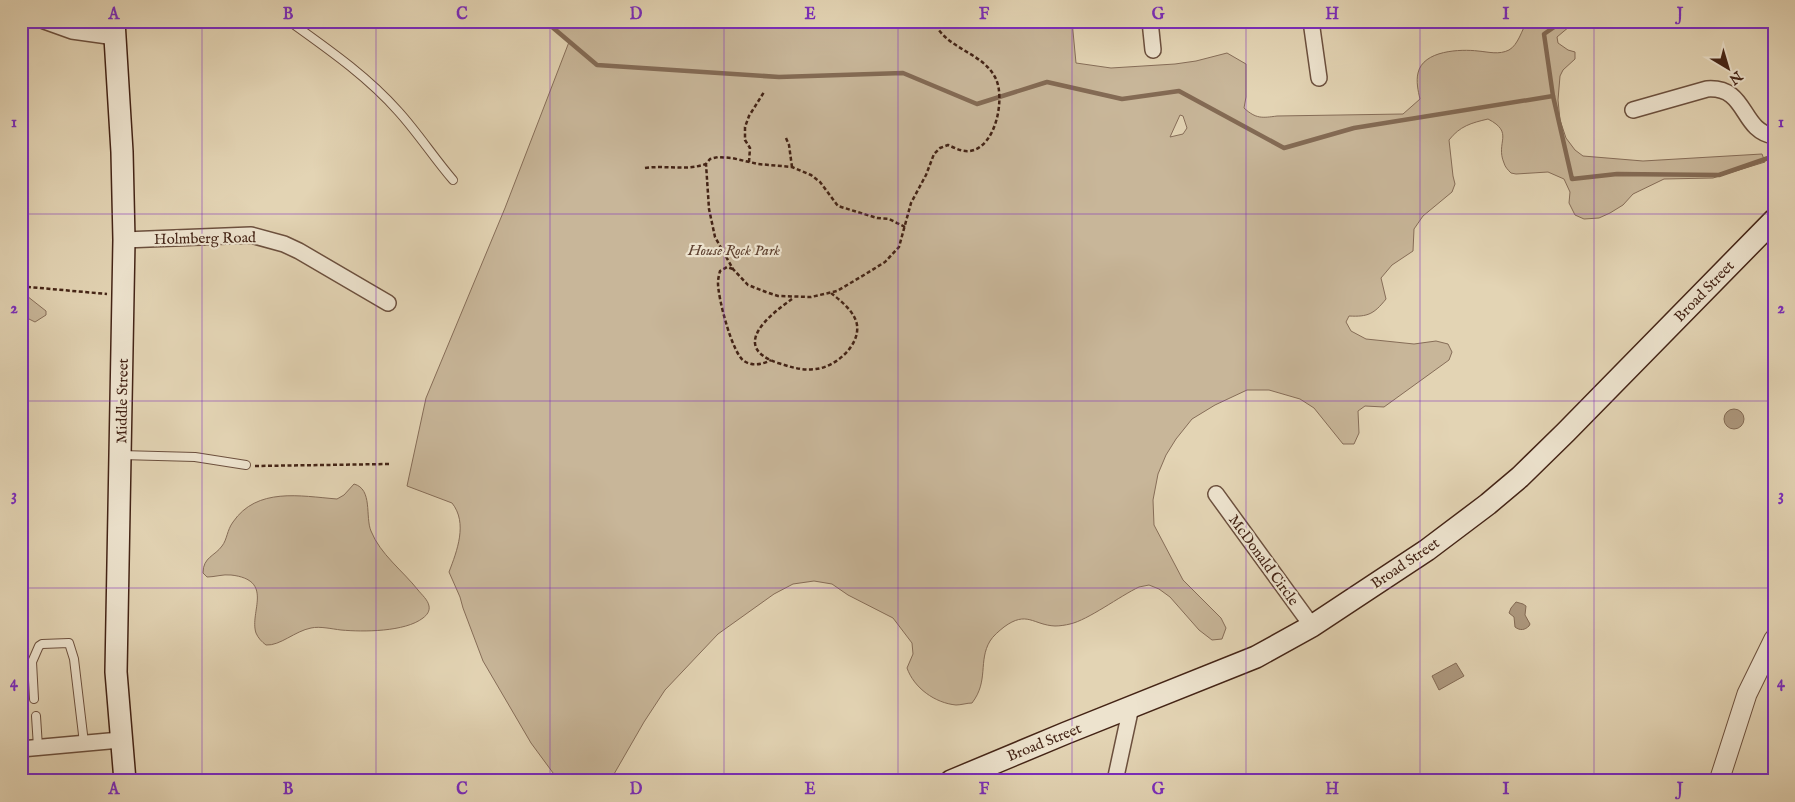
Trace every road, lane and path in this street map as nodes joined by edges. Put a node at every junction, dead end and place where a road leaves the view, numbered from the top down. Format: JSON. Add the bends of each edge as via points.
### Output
{"nodes":[{"id":1,"x":44,"y":21,"type":"edge"},
{"id":2,"x":290,"y":21,"type":"edge"},
{"id":3,"x":938,"y":21,"type":"edge"},
{"id":4,"x":1150,"y":21,"type":"edge"},
{"id":5,"x":1311,"y":21,"type":"edge"},
{"id":6,"x":114,"y":29,"type":"edge"},
{"id":7,"x":1152,"y":50,"type":"dead end"},
{"id":8,"x":1319,"y":78,"type":"dead end"},
{"id":9,"x":764,"y":92,"type":"dead end"},
{"id":10,"x":1633,"y":110,"type":"dead end"},
{"id":11,"x":1774,"y":136,"type":"edge"},
{"id":12,"x":786,"y":138,"type":"dead end"},
{"id":13,"x":749,"y":162,"type":"junction"},
{"id":14,"x":706,"y":164,"type":"junction"},
{"id":15,"x":792,"y":167,"type":"junction"},
{"id":16,"x":645,"y":168,"type":"dead end"},
{"id":17,"x":453,"y":180,"type":"dead end"},
{"id":18,"x":1774,"y":220,"type":"edge"},
{"id":19,"x":905,"y":227,"type":"junction"},
{"id":20,"x":124,"y":240,"type":"junction"},
{"id":21,"x":733,"y":269,"type":"junction"},
{"id":22,"x":21,"y":284,"type":"edge"},
{"id":23,"x":830,"y":292,"type":"junction"},
{"id":24,"x":123,"y":296,"type":"junction"},
{"id":25,"x":793,"y":298,"type":"junction"},
{"id":26,"x":388,"y":304,"type":"dead end"},
{"id":27,"x":771,"y":360,"type":"junction"},
{"id":28,"x":121,"y":455,"type":"junction"},
{"id":29,"x":390,"y":464,"type":"dead end"},
{"id":30,"x":246,"y":466,"type":"joint"},
{"id":31,"x":1216,"y":494,"type":"dead end"},
{"id":32,"x":1312,"y":626,"type":"junction"},
{"id":33,"x":1774,"y":639,"type":"edge"},
{"id":34,"x":34,"y":699,"type":"dead end"},
{"id":35,"x":1131,"y":707,"type":"junction"},
{"id":36,"x":36,"y":716,"type":"dead end"},
{"id":37,"x":120,"y":740,"type":"junction"},
{"id":38,"x":84,"y":743,"type":"junction"},
{"id":39,"x":38,"y":748,"type":"junction"},
{"id":40,"x":21,"y":749,"type":"edge"},
{"id":41,"x":125,"y":781,"type":"edge"},
{"id":42,"x":951,"y":781,"type":"edge"},
{"id":43,"x":1115,"y":781,"type":"edge"},
{"id":44,"x":1719,"y":781,"type":"edge"}],
"edges":[{"from":1,"to":6,"type":"street","via":[[72,31]]},
{"from":2,"to":17,"type":"lane","via":[[371,83],[399,112]]},
{"from":3,"to":19,"type":"path","via":[[938,30],[945,40],[985,63],[996,79],[1000,103],[996,125],[981,146],[971,151],[948,145],[934,154],[911,203]]},
{"from":4,"to":7,"type":"street"},
{"from":5,"to":8,"type":"street"},
{"from":6,"to":20,"type":"main road","name":"Middle Street"},
{"from":9,"to":13,"type":"path","via":[[746,127]]},
{"from":10,"to":11,"type":"street","via":[[1716,88],[1733,95],[1757,130]]},
{"from":12,"to":15,"type":"path"},
{"from":13,"to":14,"type":"path","via":[[718,157]]},
{"from":13,"to":15,"type":"path"},
{"from":14,"to":16,"type":"path","via":[[696,168]]},
{"from":14,"to":21,"type":"path","via":[[715,238]]},
{"from":15,"to":19,"type":"path","via":[[820,182],[838,206]]},
{"from":18,"to":32,"type":"main road","name":"Broad Street","via":[[1502,493],[1427,550]]},
{"from":19,"to":23,"type":"path","via":[[899,247],[885,262]]},
{"from":20,"to":24,"type":"main road","name":"Middle Street"},
{"from":20,"to":26,"type":"street","name":"Holmberg Road","via":[[227,235],[269,238],[300,251]]},
{"from":21,"to":25,"type":"path","via":[[748,285]]},
{"from":21,"to":27,"type":"path","via":[[727,267],[720,271],[718,282],[730,335],[744,361],[763,364]]},
{"from":22,"to":24,"type":"path"},
{"from":23,"to":25,"type":"path"},
{"from":23,"to":27,"type":"path","via":[[846,306],[857,325],[857,335],[848,350],[832,364],[818,369],[802,370]]},
{"from":24,"to":28,"type":"main road","name":"Middle Street"},
{"from":25,"to":27,"type":"path","via":[[763,323],[755,337],[755,347]]},
{"from":28,"to":30,"type":"lane","via":[[196,457]]},
{"from":28,"to":37,"type":"main road","name":"Middle Street","via":[[116,672]]},
{"from":29,"to":30,"type":"path"},
{"from":31,"to":32,"type":"street","name":"McDonald Circle"},
{"from":32,"to":35,"type":"main road","name":"Broad Street","via":[[1256,657]]},
{"from":33,"to":44,"type":"street","via":[[1747,694]]},
{"from":34,"to":38,"type":"lane","via":[[32,662],[40,646],[69,643],[74,659]]},
{"from":35,"to":42,"type":"main road","name":"Broad Street"},
{"from":35,"to":43,"type":"street"},
{"from":36,"to":39,"type":"lane"},
{"from":37,"to":38,"type":"street"},
{"from":37,"to":41,"type":"main road","name":"Middle Street"},
{"from":38,"to":39,"type":"street"},
{"from":39,"to":40,"type":"street"}]}
